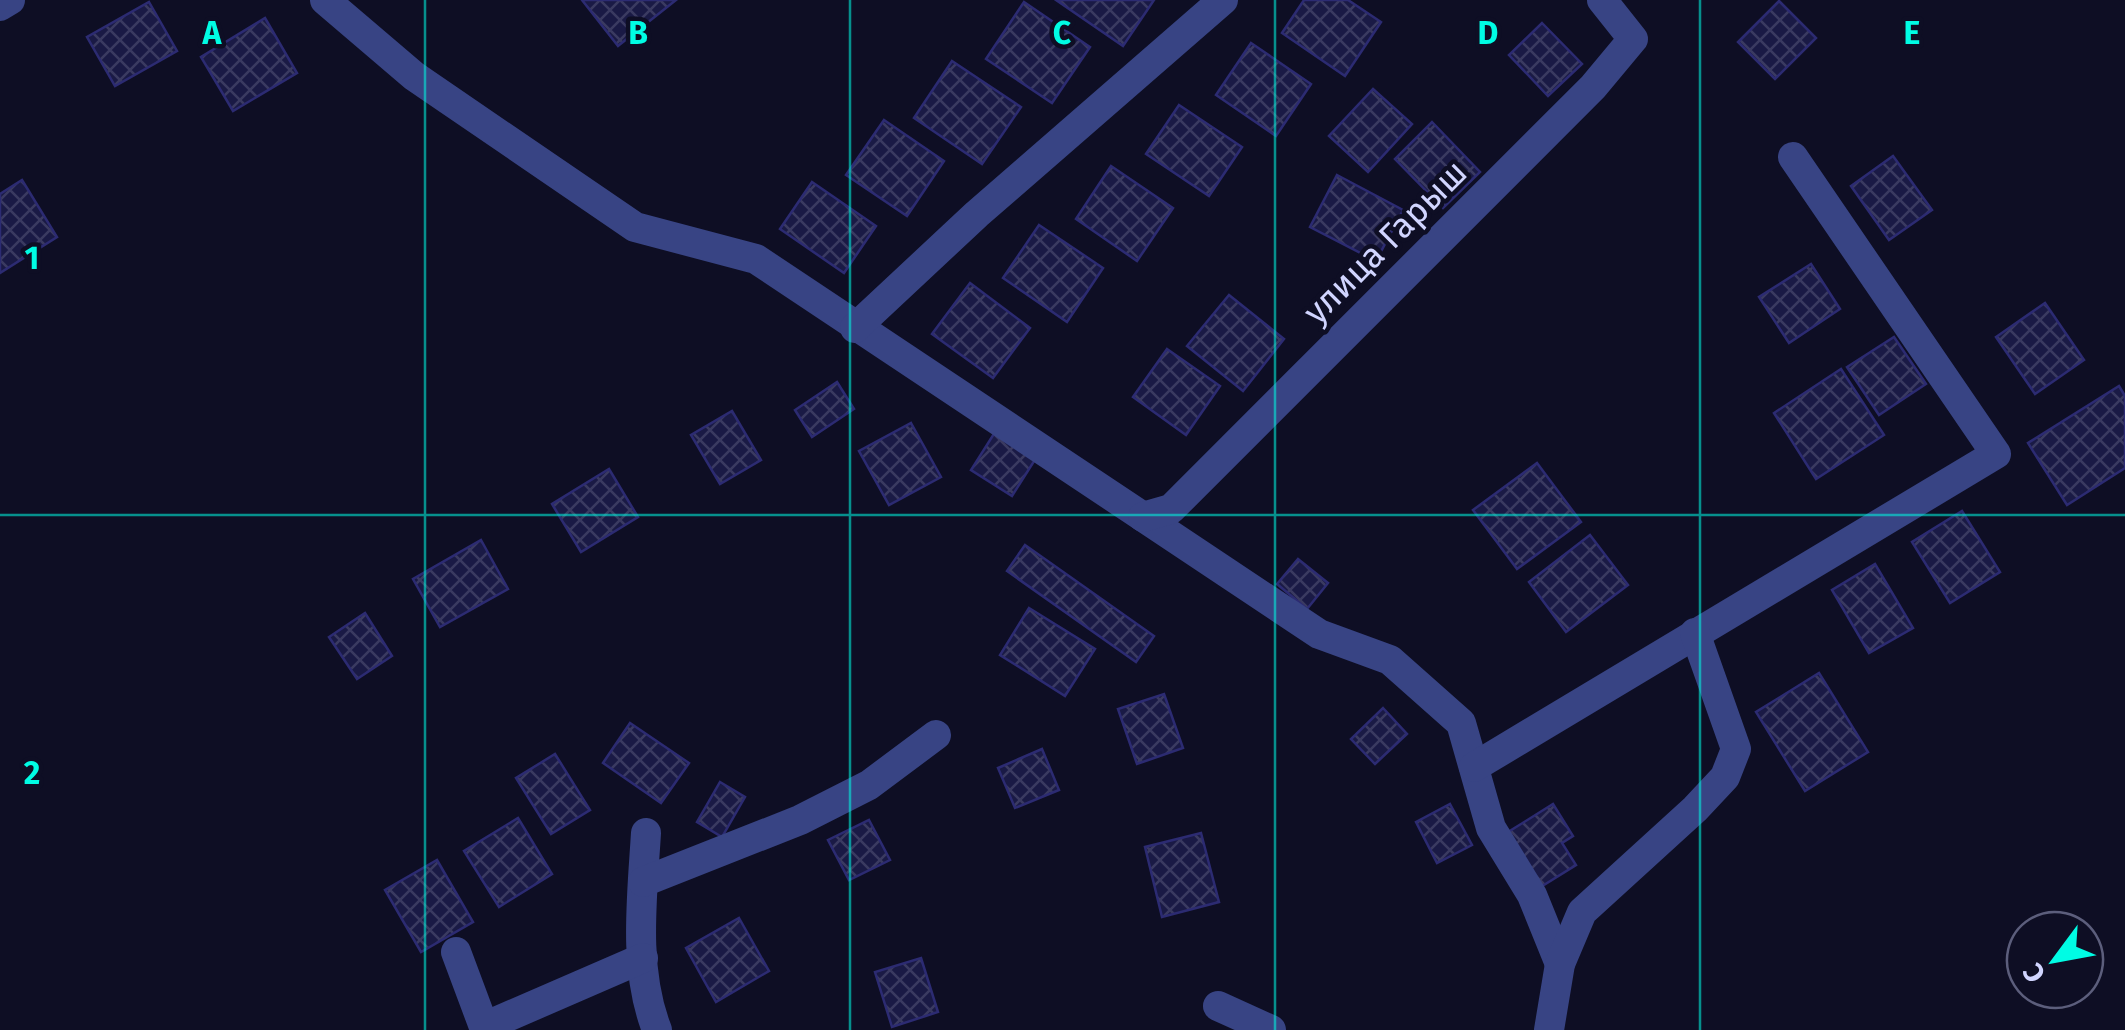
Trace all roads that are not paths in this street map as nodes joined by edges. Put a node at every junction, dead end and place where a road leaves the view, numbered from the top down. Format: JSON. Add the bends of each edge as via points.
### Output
{"nodes":[{"id":1,"x":10,"y":0,"type":"edge"},
{"id":2,"x":325,"y":0,"type":"edge"},
{"id":3,"x":1223,"y":0,"type":"edge"},
{"id":4,"x":1602,"y":0,"type":"edge"},
{"id":5,"x":0,"y":6,"type":"edge"},
{"id":6,"x":1793,"y":157,"type":"dead end"},
{"id":7,"x":855,"y":328,"type":"junction"},
{"id":8,"x":1143,"y":517,"type":"junction"},
{"id":9,"x":1695,"y":633,"type":"junction"},
{"id":10,"x":936,"y":734,"type":"dead end"},
{"id":11,"x":1474,"y":767,"type":"junction"},
{"id":12,"x":646,"y":833,"type":"dead end"},
{"id":13,"x":643,"y":882,"type":"junction"},
{"id":14,"x":456,"y":952,"type":"dead end"},
{"id":15,"x":644,"y":958,"type":"junction"},
{"id":16,"x":1560,"y":964,"type":"junction"},
{"id":17,"x":1218,"y":1006,"type":"dead end"},
{"id":18,"x":657,"y":1030,"type":"edge"},
{"id":19,"x":1271,"y":1030,"type":"edge"},
{"id":20,"x":1549,"y":1030,"type":"edge"}],
"edges":[{"from":1,"to":5,"type":"street"},
{"from":2,"to":7,"type":"street","via":[[414,76],[635,227],[756,258]]},
{"from":3,"to":7,"type":"street"},
{"from":4,"to":8,"type":"street","name":"улица Гарыш","via":[[1633,38],[1593,87],[1171,510]]},
{"from":6,"to":9,"type":"street","via":[[1996,454]]},
{"from":7,"to":8,"type":"street"},
{"from":8,"to":11,"type":"street","via":[[1319,634],[1390,660],[1461,724]]},
{"from":9,"to":11,"type":"street"},
{"from":9,"to":16,"type":"street","via":[[1736,749],[1724,777],[1582,912]]},
{"from":10,"to":13,"type":"street","via":[[869,785],[800,820]]},
{"from":11,"to":16,"type":"street","via":[[1491,828],[1532,895]]},
{"from":12,"to":13,"type":"street"},
{"from":13,"to":15,"type":"street"},
{"from":14,"to":15,"type":"street","via":[[484,1028]]},
{"from":15,"to":18,"type":"street"},
{"from":16,"to":20,"type":"street"},
{"from":17,"to":19,"type":"street"}]}
